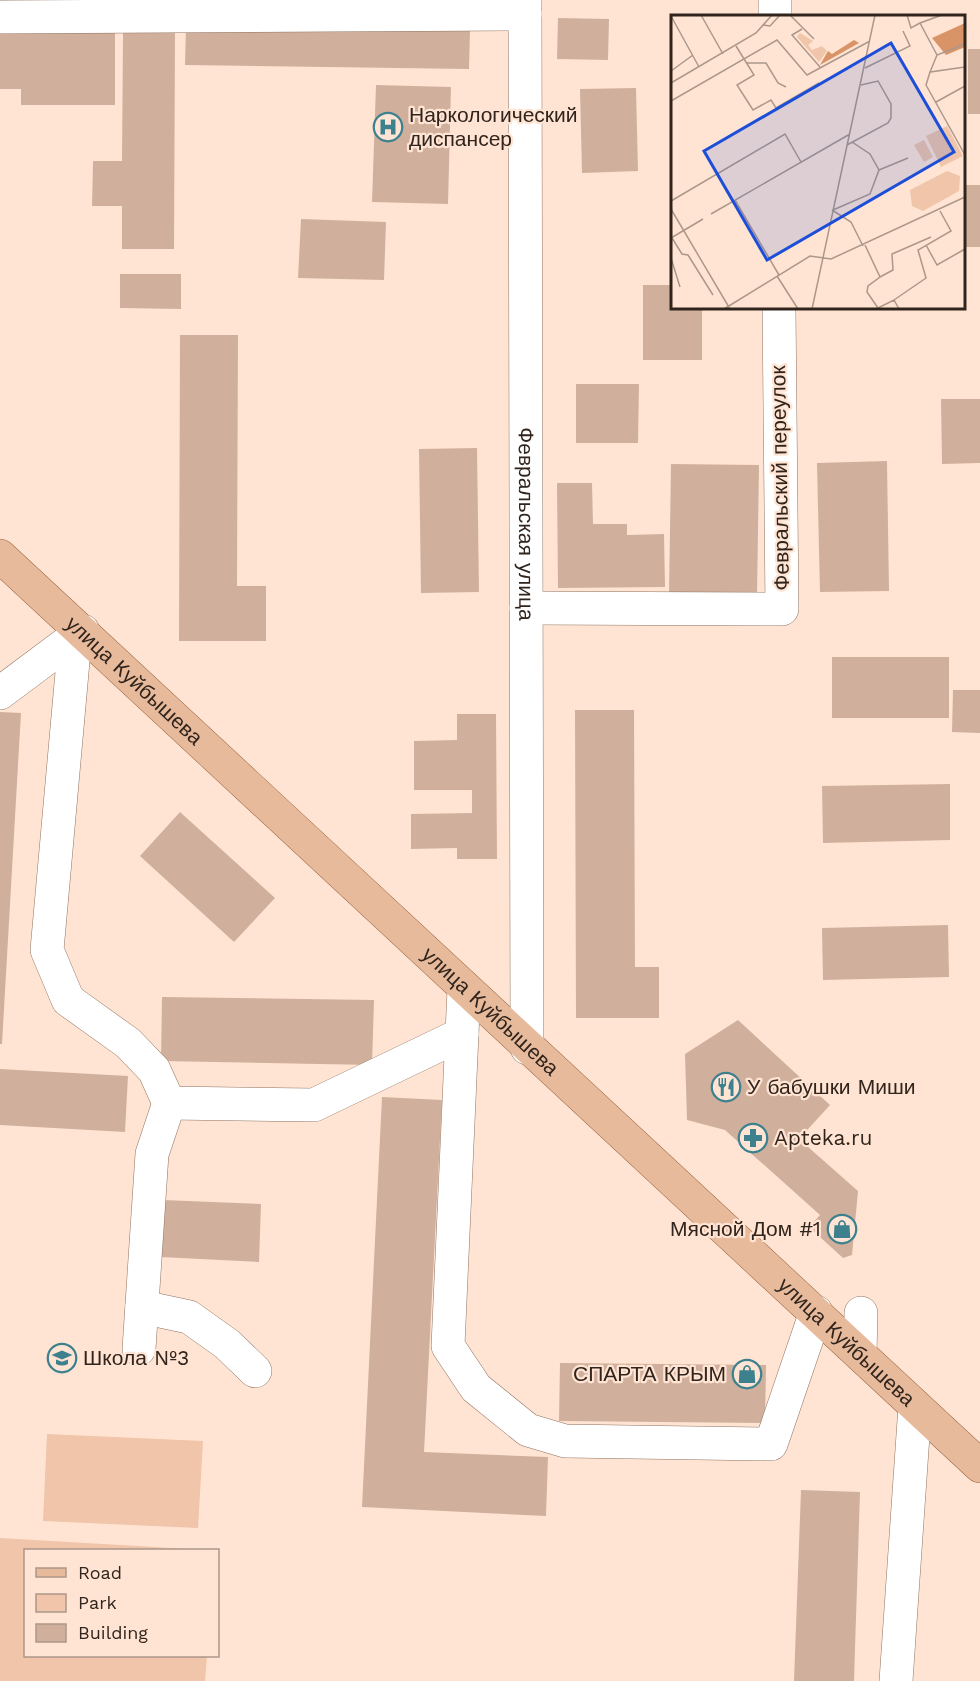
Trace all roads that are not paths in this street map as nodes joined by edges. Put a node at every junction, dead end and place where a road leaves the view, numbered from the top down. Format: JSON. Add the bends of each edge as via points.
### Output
{"nodes":[{"id":1,"x":525,"y":7,"type":"edge"},
{"id":2,"x":0,"y":18,"type":"edge"},
{"id":3,"x":778,"y":309,"type":"edge"},
{"id":4,"x":0,"y":556,"type":"edge"},
{"id":5,"x":526,"y":608,"type":"junction"},
{"id":6,"x":79,"y":635,"type":"junction"},
{"id":7,"x":0,"y":693,"type":"edge"},
{"id":8,"x":464,"y":989,"type":"junction"},
{"id":9,"x":462,"y":1034,"type":"junction"},
{"id":10,"x":527,"y":1047,"type":"junction"},
{"id":11,"x":169,"y":1103,"type":"junction"},
{"id":12,"x":141,"y":1307,"type":"junction"},
{"id":13,"x":816,"y":1311,"type":"junction"},
{"id":14,"x":861,"y":1313,"type":"dead end"},
{"id":15,"x":139,"y":1349,"type":"dead end"},
{"id":16,"x":860,"y":1354,"type":"junction"},
{"id":17,"x":255,"y":1371,"type":"dead end"},
{"id":18,"x":915,"y":1406,"type":"junction"},
{"id":19,"x":980,"y":1466,"type":"edge"},
{"id":20,"x":896,"y":1681,"type":"edge"}],
"edges":[{"from":1,"to":2,"type":"street"},
{"from":1,"to":5,"type":"street","name":"Февральская улица"},
{"from":3,"to":5,"type":"street","name":"Февральский переулок","via":[[782,609]]},
{"from":4,"to":6,"type":"main road","name":"улица Куйбышева"},
{"from":5,"to":10,"type":"street","name":"Февральская улица"},
{"from":6,"to":7,"type":"street"},
{"from":6,"to":8,"type":"main road","name":"улица Куйбышева"},
{"from":6,"to":11,"type":"street","via":[[47,950],[68,1000],[128,1043],[154,1070]]},
{"from":8,"to":9,"type":"street"},
{"from":8,"to":10,"type":"main road","name":"улица Куйбышева"},
{"from":9,"to":11,"type":"street","via":[[314,1105]]},
{"from":9,"to":13,"type":"street","via":[[448,1346],[476,1388],[528,1430],[565,1441],[771,1444]]},
{"from":10,"to":13,"type":"main road","name":"улица Куйбышева"},
{"from":11,"to":12,"type":"street","via":[[152,1154]]},
{"from":12,"to":15,"type":"street"},
{"from":12,"to":17,"type":"street","via":[[189,1317],[227,1344]]},
{"from":13,"to":16,"type":"main road","name":"улица Куйбышева"},
{"from":14,"to":16,"type":"street"},
{"from":16,"to":18,"type":"main road","name":"улица Куйбышева"},
{"from":18,"to":19,"type":"main road","name":"улица Куйбышева"},
{"from":18,"to":20,"type":"street"}]}
